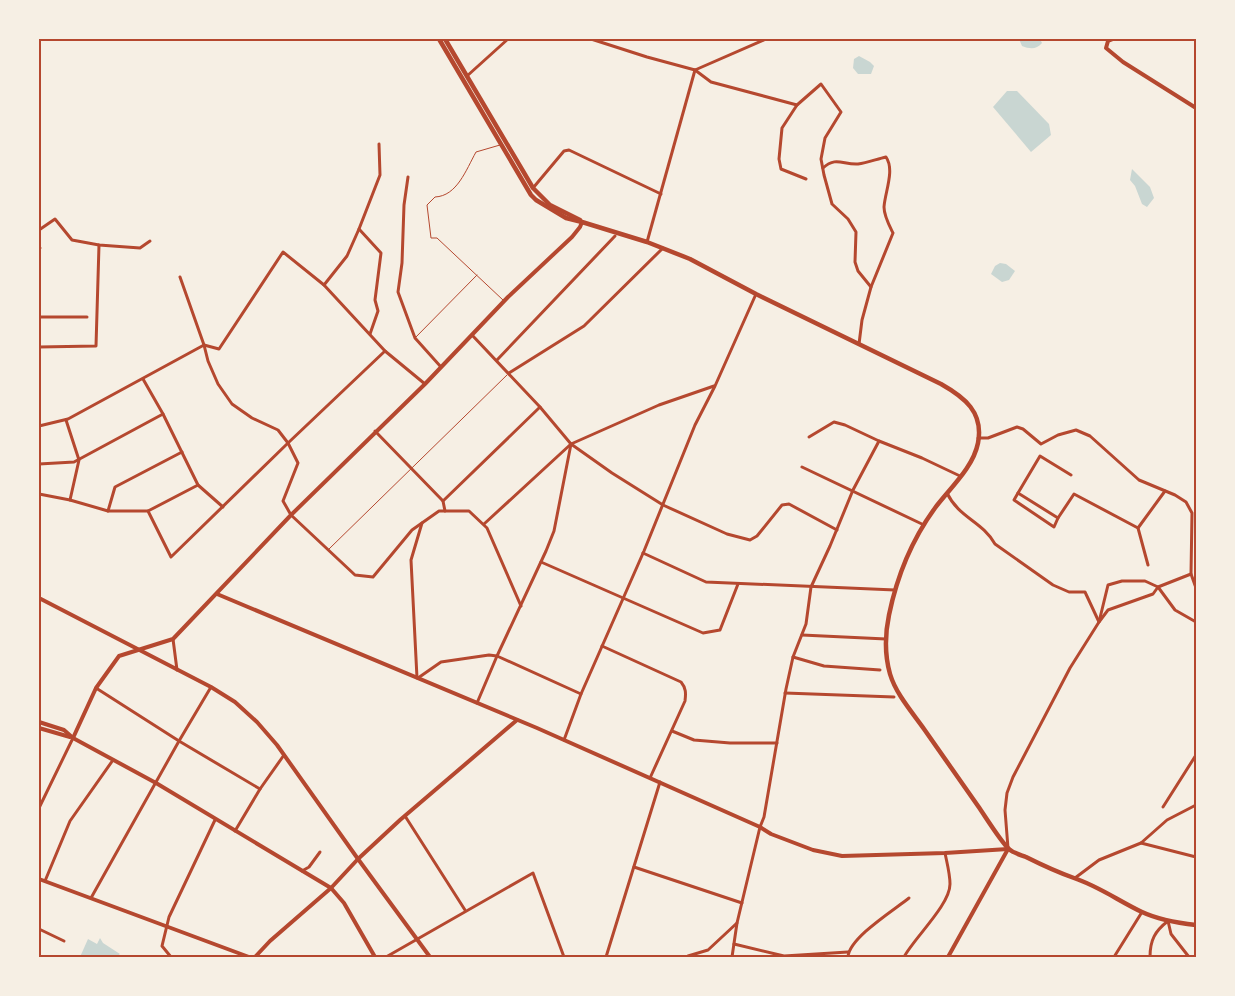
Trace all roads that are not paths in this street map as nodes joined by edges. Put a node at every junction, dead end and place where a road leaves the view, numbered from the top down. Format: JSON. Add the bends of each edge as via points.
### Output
{"nodes":[{"id":1,"x":440,"y":39,"type":"edge"},
{"id":2,"x":445,"y":39,"type":"edge"},
{"id":3,"x":508,"y":39,"type":"edge"},
{"id":4,"x":591,"y":39,"type":"edge"},
{"id":5,"x":766,"y":39,"type":"edge"},
{"id":6,"x":1113,"y":39,"type":"edge"},
{"id":7,"x":695,"y":70,"type":"junction"},
{"id":8,"x":465,"y":78,"type":"junction"},
{"id":9,"x":796,"y":105,"type":"junction"},
{"id":10,"x":1196,"y":108,"type":"edge"},
{"id":11,"x":379,"y":144,"type":"dead end"},
{"id":12,"x":501,"y":145,"type":"junction"},
{"id":13,"x":823,"y":169,"type":"junction"},
{"id":14,"x":408,"y":177,"type":"dead end"},
{"id":15,"x":806,"y":179,"type":"dead end"},
{"id":16,"x":533,"y":188,"type":"junction"},
{"id":17,"x":660,"y":194,"type":"junction"},
{"id":18,"x":582,"y":222,"type":"junction"},
{"id":19,"x":359,"y":229,"type":"junction"},
{"id":20,"x":39,"y":230,"type":"edge"},
{"id":21,"x":615,"y":236,"type":"dead end"},
{"id":22,"x":150,"y":241,"type":"dead end"},
{"id":23,"x":646,"y":242,"type":"junction"},
{"id":24,"x":99,"y":245,"type":"junction"},
{"id":25,"x":663,"y":248,"type":"junction"},
{"id":26,"x":476,"y":275,"type":"junction"},
{"id":27,"x":180,"y":277,"type":"dead end"},
{"id":28,"x":324,"y":285,"type":"junction"},
{"id":29,"x":871,"y":288,"type":"junction"},
{"id":30,"x":756,"y":294,"type":"junction"},
{"id":31,"x":504,"y":301,"type":"junction"},
{"id":32,"x":39,"y":317,"type":"edge"},
{"id":33,"x":86,"y":317,"type":"dead end"},
{"id":34,"x":370,"y":334,"type":"junction"},
{"id":35,"x":472,"y":335,"type":"junction"},
{"id":36,"x":414,"y":338,"type":"junction"},
{"id":37,"x":859,"y":344,"type":"junction"},
{"id":38,"x":204,"y":345,"type":"junction"},
{"id":39,"x":39,"y":347,"type":"edge"},
{"id":40,"x":386,"y":351,"type":"junction"},
{"id":41,"x":497,"y":360,"type":"junction"},
{"id":42,"x":441,"y":367,"type":"junction"},
{"id":43,"x":509,"y":373,"type":"junction"},
{"id":44,"x":143,"y":379,"type":"junction"},
{"id":45,"x":425,"y":384,"type":"junction"},
{"id":46,"x":715,"y":386,"type":"junction"},
{"id":47,"x":540,"y":407,"type":"junction"},
{"id":48,"x":163,"y":414,"type":"junction"},
{"id":49,"x":66,"y":420,"type":"junction"},
{"id":50,"x":39,"y":426,"type":"edge"},
{"id":51,"x":375,"y":431,"type":"junction"},
{"id":52,"x":809,"y":437,"type":"dead end"},
{"id":53,"x":978,"y":438,"type":"junction"},
{"id":54,"x":878,"y":441,"type":"junction"},
{"id":55,"x":288,"y":443,"type":"junction"},
{"id":56,"x":571,"y":444,"type":"junction"},
{"id":57,"x":182,"y":452,"type":"junction"},
{"id":58,"x":79,"y":460,"type":"junction"},
{"id":59,"x":39,"y":464,"type":"edge"},
{"id":60,"x":802,"y":467,"type":"dead end"},
{"id":61,"x":411,"y":468,"type":"junction"},
{"id":62,"x":960,"y":476,"type":"junction"},
{"id":63,"x":1071,"y":476,"type":"dead end"},
{"id":64,"x":198,"y":485,"type":"junction"},
{"id":65,"x":853,"y":490,"type":"junction"},
{"id":66,"x":1165,"y":491,"type":"junction"},
{"id":67,"x":1018,"y":492,"type":"junction"},
{"id":68,"x":947,"y":493,"type":"junction"},
{"id":69,"x":39,"y":494,"type":"edge"},
{"id":70,"x":70,"y":500,"type":"junction"},
{"id":71,"x":443,"y":501,"type":"junction"},
{"id":72,"x":663,"y":505,"type":"junction"},
{"id":73,"x":223,"y":507,"type":"junction"},
{"id":74,"x":108,"y":511,"type":"junction"},
{"id":75,"x":148,"y":511,"type":"junction"},
{"id":76,"x":445,"y":511,"type":"junction"},
{"id":77,"x":291,"y":515,"type":"junction"},
{"id":78,"x":1058,"y":518,"type":"junction"},
{"id":79,"x":422,"y":523,"type":"junction"},
{"id":80,"x":484,"y":524,"type":"junction"},
{"id":81,"x":924,"y":525,"type":"junction"},
{"id":82,"x":1138,"y":528,"type":"junction"},
{"id":83,"x":837,"y":530,"type":"junction"},
{"id":84,"x":328,"y":550,"type":"junction"},
{"id":85,"x":643,"y":553,"type":"junction"},
{"id":86,"x":541,"y":562,"type":"junction"},
{"id":87,"x":1148,"y":565,"type":"dead end"},
{"id":88,"x":1191,"y":574,"type":"junction"},
{"id":89,"x":738,"y":584,"type":"junction"},
{"id":90,"x":811,"y":587,"type":"junction"},
{"id":91,"x":1158,"y":587,"type":"junction"},
{"id":92,"x":1196,"y":588,"type":"edge"},
{"id":93,"x":895,"y":590,"type":"junction"},
{"id":94,"x":216,"y":594,"type":"junction"},
{"id":95,"x":39,"y":598,"type":"edge"},
{"id":96,"x":623,"y":598,"type":"junction"},
{"id":97,"x":521,"y":606,"type":"junction"},
{"id":98,"x":1099,"y":622,"type":"junction"},
{"id":99,"x":1196,"y":622,"type":"edge"},
{"id":100,"x":802,"y":636,"type":"junction"},
{"id":101,"x":173,"y":639,"type":"junction"},
{"id":102,"x":886,"y":639,"type":"junction"},
{"id":103,"x":602,"y":646,"type":"junction"},
{"id":104,"x":138,"y":650,"type":"junction"},
{"id":105,"x":496,"y":656,"type":"junction"},
{"id":106,"x":793,"y":657,"type":"junction"},
{"id":107,"x":177,"y":670,"type":"junction"},
{"id":108,"x":880,"y":670,"type":"dead end"},
{"id":109,"x":417,"y":678,"type":"junction"},
{"id":110,"x":211,"y":687,"type":"junction"},
{"id":111,"x":96,"y":688,"type":"junction"},
{"id":112,"x":786,"y":693,"type":"junction"},
{"id":113,"x":581,"y":694,"type":"junction"},
{"id":114,"x":894,"y":698,"type":"dead end"},
{"id":115,"x":477,"y":703,"type":"junction"},
{"id":116,"x":517,"y":720,"type":"junction"},
{"id":117,"x":39,"y":722,"type":"edge"},
{"id":118,"x":39,"y":728,"type":"edge"},
{"id":119,"x":672,"y":731,"type":"junction"},
{"id":120,"x":73,"y":738,"type":"junction"},
{"id":121,"x":564,"y":740,"type":"junction"},
{"id":122,"x":179,"y":741,"type":"junction"},
{"id":123,"x":778,"y":743,"type":"junction"},
{"id":124,"x":284,"y":755,"type":"junction"},
{"id":125,"x":1196,"y":755,"type":"edge"},
{"id":126,"x":113,"y":760,"type":"junction"},
{"id":127,"x":650,"y":778,"type":"junction"},
{"id":128,"x":660,"y":782,"type":"junction"},
{"id":129,"x":156,"y":783,"type":"junction"},
{"id":130,"x":260,"y":789,"type":"junction"},
{"id":131,"x":1196,"y":805,"type":"edge"},
{"id":132,"x":1163,"y":807,"type":"dead end"},
{"id":133,"x":39,"y":808,"type":"edge"},
{"id":134,"x":405,"y":816,"type":"junction"},
{"id":135,"x":214,"y":820,"type":"junction"},
{"id":136,"x":760,"y":827,"type":"junction"},
{"id":137,"x":235,"y":831,"type":"junction"},
{"id":138,"x":1141,"y":843,"type":"junction"},
{"id":139,"x":1008,"y":849,"type":"junction"},
{"id":140,"x":320,"y":852,"type":"dead end"},
{"id":141,"x":945,"y":853,"type":"junction"},
{"id":142,"x":1196,"y":857,"type":"edge"},
{"id":143,"x":358,"y":859,"type":"junction"},
{"id":144,"x":634,"y":867,"type":"junction"},
{"id":145,"x":302,"y":871,"type":"junction"},
{"id":146,"x":1075,"y":878,"type":"junction"},
{"id":147,"x":39,"y":879,"type":"edge"},
{"id":148,"x":45,"y":881,"type":"junction"},
{"id":149,"x":331,"y":888,"type":"junction"},
{"id":150,"x":91,"y":898,"type":"junction"},
{"id":151,"x":908,"y":898,"type":"dead end"},
{"id":152,"x":742,"y":902,"type":"junction"},
{"id":153,"x":465,"y":910,"type":"junction"},
{"id":154,"x":1142,"y":912,"type":"junction"},
{"id":155,"x":1168,"y":921,"type":"junction"},
{"id":156,"x":737,"y":923,"type":"junction"},
{"id":157,"x":1196,"y":925,"type":"edge"},
{"id":158,"x":167,"y":926,"type":"junction"},
{"id":159,"x":39,"y":929,"type":"edge"},
{"id":160,"x":418,"y":939,"type":"junction"},
{"id":161,"x":64,"y":940,"type":"dead end"},
{"id":162,"x":734,"y":944,"type":"junction"},
{"id":163,"x":848,"y":952,"type":"junction"},
{"id":164,"x":172,"y":957,"type":"edge"},
{"id":165,"x":249,"y":957,"type":"edge"},
{"id":166,"x":255,"y":957,"type":"edge"},
{"id":167,"x":375,"y":957,"type":"edge"},
{"id":168,"x":386,"y":957,"type":"edge"},
{"id":169,"x":430,"y":957,"type":"edge"},
{"id":170,"x":564,"y":957,"type":"edge"},
{"id":171,"x":606,"y":957,"type":"edge"},
{"id":172,"x":688,"y":957,"type":"edge"},
{"id":173,"x":732,"y":957,"type":"edge"},
{"id":174,"x":848,"y":957,"type":"edge"},
{"id":175,"x":904,"y":957,"type":"edge"},
{"id":176,"x":948,"y":957,"type":"edge"},
{"id":177,"x":1114,"y":957,"type":"edge"},
{"id":178,"x":1150,"y":957,"type":"edge"},
{"id":179,"x":1189,"y":957,"type":"edge"}],
"edges":[{"from":1,"to":8,"type":"main road"},
{"from":2,"to":8,"type":"main road"},
{"from":3,"to":8,"type":"street"},
{"from":4,"to":7,"type":"street"},
{"from":5,"to":7,"type":"street"},
{"from":6,"to":10,"type":"street","via":[[1108,41],[1106,48]]},
{"from":7,"to":9,"type":"street","via":[[711,82]]},
{"from":7,"to":17,"type":"street"},
{"from":8,"to":12,"type":"main road"},
{"from":8,"to":16,"type":"main road"},
{"from":9,"to":13,"type":"street","via":[[820,84],[841,112],[825,138]]},
{"from":9,"to":15,"type":"street","via":[[782,128],[779,159],[781,168]]},
{"from":11,"to":19,"type":"street","via":[[380,176]]},
{"from":12,"to":18,"type":"main road","via":[[536,200],[566,218]]},
{"from":12,"to":26,"type":"lane","via":[[476,152],[454,190],[435,197],[427,205],[431,238],[437,238]]},
{"from":13,"to":29,"type":"street","via":[[832,204],[856,232],[855,262]]},
{"from":13,"to":29,"type":"street","via":[[835,161],[858,164],[886,157],[888,160],[890,170],[884,208],[893,232]]},
{"from":14,"to":36,"type":"street","via":[[398,292]]},
{"from":16,"to":17,"type":"street","via":[[564,151],[569,150]]},
{"from":16,"to":18,"type":"main road","via":[[550,205]]},
{"from":17,"to":23,"type":"street"},
{"from":18,"to":23,"type":"main road"},
{"from":18,"to":31,"type":"street","via":[[572,237]]},
{"from":19,"to":28,"type":"street","via":[[346,256]]},
{"from":19,"to":34,"type":"street","via":[[381,253],[375,300],[378,311]]},
{"from":20,"to":24,"type":"street","via":[[55,219],[72,240]]},
{"from":21,"to":41,"type":"street"},
{"from":22,"to":24,"type":"street","via":[[140,248]]},
{"from":23,"to":25,"type":"main road"},
{"from":24,"to":39,"type":"street","via":[[96,346]]},
{"from":25,"to":30,"type":"main road"},
{"from":25,"to":43,"type":"street","via":[[584,326]]},
{"from":26,"to":31,"type":"lane"},
{"from":26,"to":36,"type":"lane"},
{"from":27,"to":38,"type":"street"},
{"from":28,"to":34,"type":"street"},
{"from":28,"to":38,"type":"street","via":[[282,252],[219,349]]},
{"from":29,"to":37,"type":"street"},
{"from":30,"to":37,"type":"main road"},
{"from":30,"to":46,"type":"street"},
{"from":31,"to":35,"type":"street"},
{"from":32,"to":33,"type":"street"},
{"from":34,"to":40,"type":"street"},
{"from":35,"to":41,"type":"street"},
{"from":35,"to":42,"type":"street"},
{"from":36,"to":42,"type":"street"},
{"from":37,"to":53,"type":"main road","via":[[962,397],[975,416]]},
{"from":38,"to":44,"type":"street"},
{"from":38,"to":55,"type":"street","via":[[218,384],[232,404],[278,430]]},
{"from":40,"to":45,"type":"street"},
{"from":40,"to":55,"type":"street"},
{"from":41,"to":43,"type":"street"},
{"from":42,"to":45,"type":"street"},
{"from":43,"to":47,"type":"street"},
{"from":43,"to":61,"type":"lane"},
{"from":44,"to":48,"type":"street"},
{"from":44,"to":49,"type":"street"},
{"from":45,"to":51,"type":"street"},
{"from":46,"to":56,"type":"street","via":[[659,405]]},
{"from":46,"to":72,"type":"street","via":[[695,425]]},
{"from":47,"to":56,"type":"street"},
{"from":47,"to":71,"type":"street"},
{"from":48,"to":57,"type":"street"},
{"from":48,"to":58,"type":"street"},
{"from":49,"to":50,"type":"street"},
{"from":49,"to":58,"type":"street"},
{"from":51,"to":61,"type":"street"},
{"from":51,"to":77,"type":"street"},
{"from":52,"to":54,"type":"street","via":[[834,422]]},
{"from":53,"to":62,"type":"main road","via":[[976,452]]},
{"from":53,"to":66,"type":"street","via":[[988,438],[1017,427],[1041,444],[1076,430],[1090,436],[1139,480]]},
{"from":54,"to":62,"type":"street"},
{"from":54,"to":65,"type":"street"},
{"from":55,"to":73,"type":"street"},
{"from":55,"to":77,"type":"street","via":[[298,464],[284,501]]},
{"from":56,"to":72,"type":"street"},
{"from":56,"to":80,"type":"street"},
{"from":56,"to":86,"type":"street","via":[[554,531]]},
{"from":57,"to":64,"type":"street"},
{"from":57,"to":74,"type":"street","via":[[115,486]]},
{"from":58,"to":59,"type":"street"},
{"from":58,"to":70,"type":"street"},
{"from":60,"to":65,"type":"street"},
{"from":61,"to":71,"type":"street"},
{"from":61,"to":84,"type":"lane"},
{"from":62,"to":68,"type":"main road"},
{"from":63,"to":67,"type":"street","via":[[1040,456]]},
{"from":64,"to":73,"type":"street"},
{"from":64,"to":75,"type":"street"},
{"from":65,"to":81,"type":"street"},
{"from":65,"to":83,"type":"street"},
{"from":66,"to":82,"type":"street"},
{"from":66,"to":88,"type":"street","via":[[1186,502],[1192,512]]},
{"from":67,"to":78,"type":"street"},
{"from":67,"to":78,"type":"street","via":[[1014,500],[1054,527]]},
{"from":68,"to":81,"type":"main road"},
{"from":68,"to":98,"type":"street","via":[[953,505],[995,544],[1053,585],[1069,592],[1085,592]]},
{"from":69,"to":70,"type":"street"},
{"from":70,"to":74,"type":"street"},
{"from":71,"to":76,"type":"street"},
{"from":72,"to":83,"type":"street","via":[[727,534],[750,540],[782,505],[789,504]]},
{"from":72,"to":85,"type":"street"},
{"from":73,"to":75,"type":"street","via":[[171,557]]},
{"from":74,"to":75,"type":"street"},
{"from":76,"to":79,"type":"street","via":[[439,511]]},
{"from":76,"to":80,"type":"street","via":[[469,510]]},
{"from":77,"to":84,"type":"street"},
{"from":77,"to":94,"type":"street"},
{"from":78,"to":82,"type":"street","via":[[1074,494]]},
{"from":79,"to":84,"type":"street","via":[[412,530],[373,577],[355,575]]},
{"from":79,"to":109,"type":"street","via":[[411,560]]},
{"from":80,"to":97,"type":"street"},
{"from":81,"to":93,"type":"main road","via":[[908,553]]},
{"from":82,"to":87,"type":"street"},
{"from":83,"to":90,"type":"street"},
{"from":85,"to":89,"type":"street","via":[[706,582]]},
{"from":85,"to":96,"type":"street"},
{"from":86,"to":96,"type":"street"},
{"from":86,"to":97,"type":"street"},
{"from":88,"to":91,"type":"street"},
{"from":88,"to":92,"type":"street"},
{"from":89,"to":90,"type":"street"},
{"from":89,"to":96,"type":"street","via":[[720,630],[703,633]]},
{"from":90,"to":93,"type":"street"},
{"from":90,"to":100,"type":"street"},
{"from":91,"to":98,"type":"street","via":[[1152,594],[1108,610]]},
{"from":91,"to":98,"type":"street","via":[[1146,580],[1108,585]]},
{"from":91,"to":99,"type":"street","via":[[1175,610]]},
{"from":93,"to":102,"type":"main road"},
{"from":94,"to":101,"type":"street"},
{"from":94,"to":109,"type":"street"},
{"from":95,"to":104,"type":"street"},
{"from":96,"to":103,"type":"street"},
{"from":97,"to":105,"type":"street"},
{"from":98,"to":139,"type":"street","via":[[1070,668],[1013,777],[1005,810]]},
{"from":100,"to":102,"type":"street"},
{"from":100,"to":106,"type":"street"},
{"from":101,"to":104,"type":"street"},
{"from":101,"to":107,"type":"street"},
{"from":102,"to":139,"type":"main road","via":[[887,660],[898,690]]},
{"from":103,"to":113,"type":"street"},
{"from":103,"to":119,"type":"street","via":[[681,682],[686,693],[685,701]]},
{"from":104,"to":107,"type":"street"},
{"from":104,"to":111,"type":"street","via":[[119,656]]},
{"from":105,"to":109,"type":"street","via":[[441,662]]},
{"from":105,"to":113,"type":"street"},
{"from":105,"to":115,"type":"street"},
{"from":106,"to":108,"type":"street","via":[[824,666]]},
{"from":106,"to":112,"type":"street"},
{"from":107,"to":110,"type":"street"},
{"from":109,"to":115,"type":"street"},
{"from":110,"to":122,"type":"street"},
{"from":110,"to":124,"type":"street","via":[[235,702],[257,722]]},
{"from":111,"to":120,"type":"street"},
{"from":111,"to":122,"type":"street"},
{"from":112,"to":114,"type":"street"},
{"from":112,"to":123,"type":"street"},
{"from":113,"to":121,"type":"street"},
{"from":115,"to":116,"type":"street"},
{"from":116,"to":121,"type":"street"},
{"from":116,"to":134,"type":"street"},
{"from":117,"to":120,"type":"street","via":[[64,730]]},
{"from":118,"to":120,"type":"street"},
{"from":119,"to":123,"type":"street","via":[[694,740]]},
{"from":119,"to":127,"type":"street"},
{"from":120,"to":126,"type":"street"},
{"from":120,"to":133,"type":"street"},
{"from":121,"to":127,"type":"street"},
{"from":122,"to":129,"type":"street"},
{"from":122,"to":130,"type":"street"},
{"from":123,"to":136,"type":"street"},
{"from":124,"to":130,"type":"street"},
{"from":124,"to":143,"type":"street"},
{"from":125,"to":132,"type":"street"},
{"from":126,"to":129,"type":"street"},
{"from":126,"to":148,"type":"street","via":[[70,821]]},
{"from":127,"to":128,"type":"street"},
{"from":128,"to":136,"type":"street"},
{"from":128,"to":144,"type":"street"},
{"from":129,"to":135,"type":"street"},
{"from":129,"to":150,"type":"street"},
{"from":130,"to":137,"type":"street"},
{"from":131,"to":138,"type":"street","via":[[1167,820]]},
{"from":134,"to":143,"type":"street"},
{"from":134,"to":153,"type":"street"},
{"from":135,"to":137,"type":"street"},
{"from":135,"to":158,"type":"street"},
{"from":136,"to":141,"type":"street","via":[[813,850],[842,856]]},
{"from":136,"to":152,"type":"street"},
{"from":137,"to":145,"type":"street"},
{"from":138,"to":142,"type":"street"},
{"from":138,"to":146,"type":"street","via":[[1099,860]]},
{"from":139,"to":141,"type":"street"},
{"from":139,"to":146,"type":"main road"},
{"from":139,"to":176,"type":"street"},
{"from":140,"to":145,"type":"street"},
{"from":141,"to":175,"type":"street","via":[[950,886],[944,903]]},
{"from":143,"to":149,"type":"street"},
{"from":143,"to":160,"type":"street"},
{"from":144,"to":152,"type":"street"},
{"from":144,"to":171,"type":"street"},
{"from":145,"to":149,"type":"street"},
{"from":146,"to":154,"type":"main road"},
{"from":147,"to":148,"type":"street"},
{"from":148,"to":150,"type":"street"},
{"from":149,"to":166,"type":"street"},
{"from":149,"to":167,"type":"street","via":[[344,903]]},
{"from":150,"to":158,"type":"street"},
{"from":151,"to":163,"type":"street","via":[[874,925]]},
{"from":152,"to":156,"type":"street"},
{"from":153,"to":160,"type":"street"},
{"from":153,"to":170,"type":"street","via":[[533,873]]},
{"from":154,"to":155,"type":"main road"},
{"from":154,"to":177,"type":"street"},
{"from":155,"to":157,"type":"main road"},
{"from":155,"to":178,"type":"street","via":[[1156,931]]},
{"from":155,"to":179,"type":"street","via":[[1171,934]]},
{"from":156,"to":162,"type":"street"},
{"from":156,"to":172,"type":"street","via":[[708,950]]},
{"from":158,"to":164,"type":"street","via":[[162,946]]},
{"from":158,"to":165,"type":"street"},
{"from":159,"to":161,"type":"street"},
{"from":160,"to":168,"type":"street"},
{"from":160,"to":169,"type":"street"},
{"from":162,"to":163,"type":"street","via":[[784,956]]},
{"from":162,"to":173,"type":"street"},
{"from":163,"to":174,"type":"street"}]}
